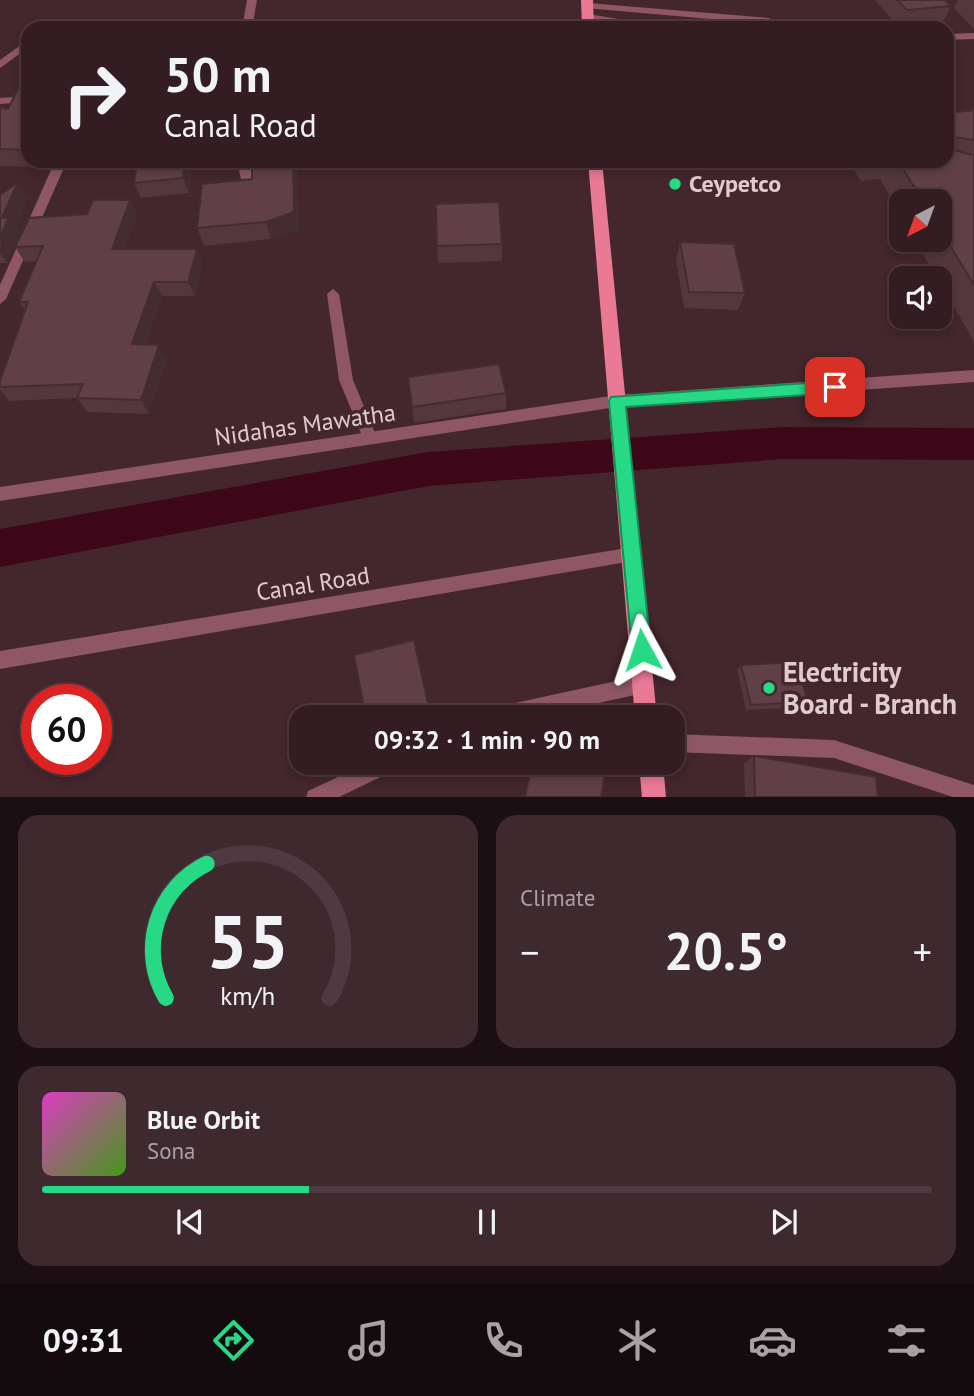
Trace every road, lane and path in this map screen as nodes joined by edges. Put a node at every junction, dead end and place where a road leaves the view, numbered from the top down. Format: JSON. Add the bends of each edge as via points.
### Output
{"nodes":[{"id":1,"x":252,"y":0,"type":"edge"},
{"id":2,"x":588,"y":13,"type":"edge"},
{"id":3,"x":248,"y":21,"type":"edge"},
{"id":4,"x":619,"y":21,"type":"edge"},
{"id":5,"x":769,"y":21,"type":"edge"},
{"id":6,"x":974,"y":36,"type":"edge"},
{"id":7,"x":954,"y":37,"type":"edge"},
{"id":8,"x":21,"y":48,"type":"edge"},
{"id":9,"x":0,"y":65,"type":"edge"},
{"id":10,"x":21,"y":100,"type":"edge"},
{"id":11,"x":0,"y":101,"type":"edge"},
{"id":12,"x":58,"y":168,"type":"edge"},
{"id":13,"x":245,"y":168,"type":"edge"},
{"id":14,"x":596,"y":168,"type":"edge"},
{"id":15,"x":249,"y":188,"type":"edge"},
{"id":16,"x":333,"y":294,"type":"dead end"},
{"id":17,"x":0,"y":299,"type":"edge"},
{"id":18,"x":974,"y":376,"type":"edge"},
{"id":19,"x":617,"y":401,"type":"junction"},
{"id":20,"x":370,"y":438,"type":"junction"},
{"id":21,"x":0,"y":494,"type":"edge"},
{"id":22,"x":633,"y":554,"type":"junction"},
{"id":23,"x":0,"y":660,"type":"edge"},
{"id":24,"x":644,"y":684,"type":"junction"},
{"id":25,"x":547,"y":705,"type":"edge"},
{"id":26,"x":645,"y":705,"type":"edge"},
{"id":27,"x":685,"y":743,"type":"edge"},
{"id":28,"x":362,"y":775,"type":"edge"},
{"id":29,"x":651,"y":775,"type":"edge"},
{"id":30,"x":974,"y":794,"type":"edge"},
{"id":31,"x":315,"y":797,"type":"edge"},
{"id":32,"x":654,"y":797,"type":"edge"}],
"edges":[{"from":1,"to":3,"type":"street"},
{"from":2,"to":4,"type":"street"},
{"from":2,"to":5,"type":"street"},
{"from":6,"to":7,"type":"street"},
{"from":8,"to":9,"type":"street"},
{"from":10,"to":11,"type":"street"},
{"from":12,"to":17,"type":"street"},
{"from":13,"to":15,"type":"street"},
{"from":14,"to":19,"type":"main road"},
{"from":16,"to":20,"type":"street","via":[[346,380]]},
{"from":18,"to":19,"type":"street"},
{"from":19,"to":20,"type":"street","name":"Nidahas Mawatha"},
{"from":19,"to":22,"type":"main road"},
{"from":20,"to":21,"type":"street","name":"Nidahas Mawatha"},
{"from":22,"to":23,"type":"street","name":"Canal Road"},
{"from":22,"to":24,"type":"main road"},
{"from":24,"to":25,"type":"street"},
{"from":24,"to":26,"type":"main road"},
{"from":27,"to":30,"type":"street","via":[[834,749]]},
{"from":28,"to":31,"type":"street"},
{"from":29,"to":32,"type":"main road"}]}
